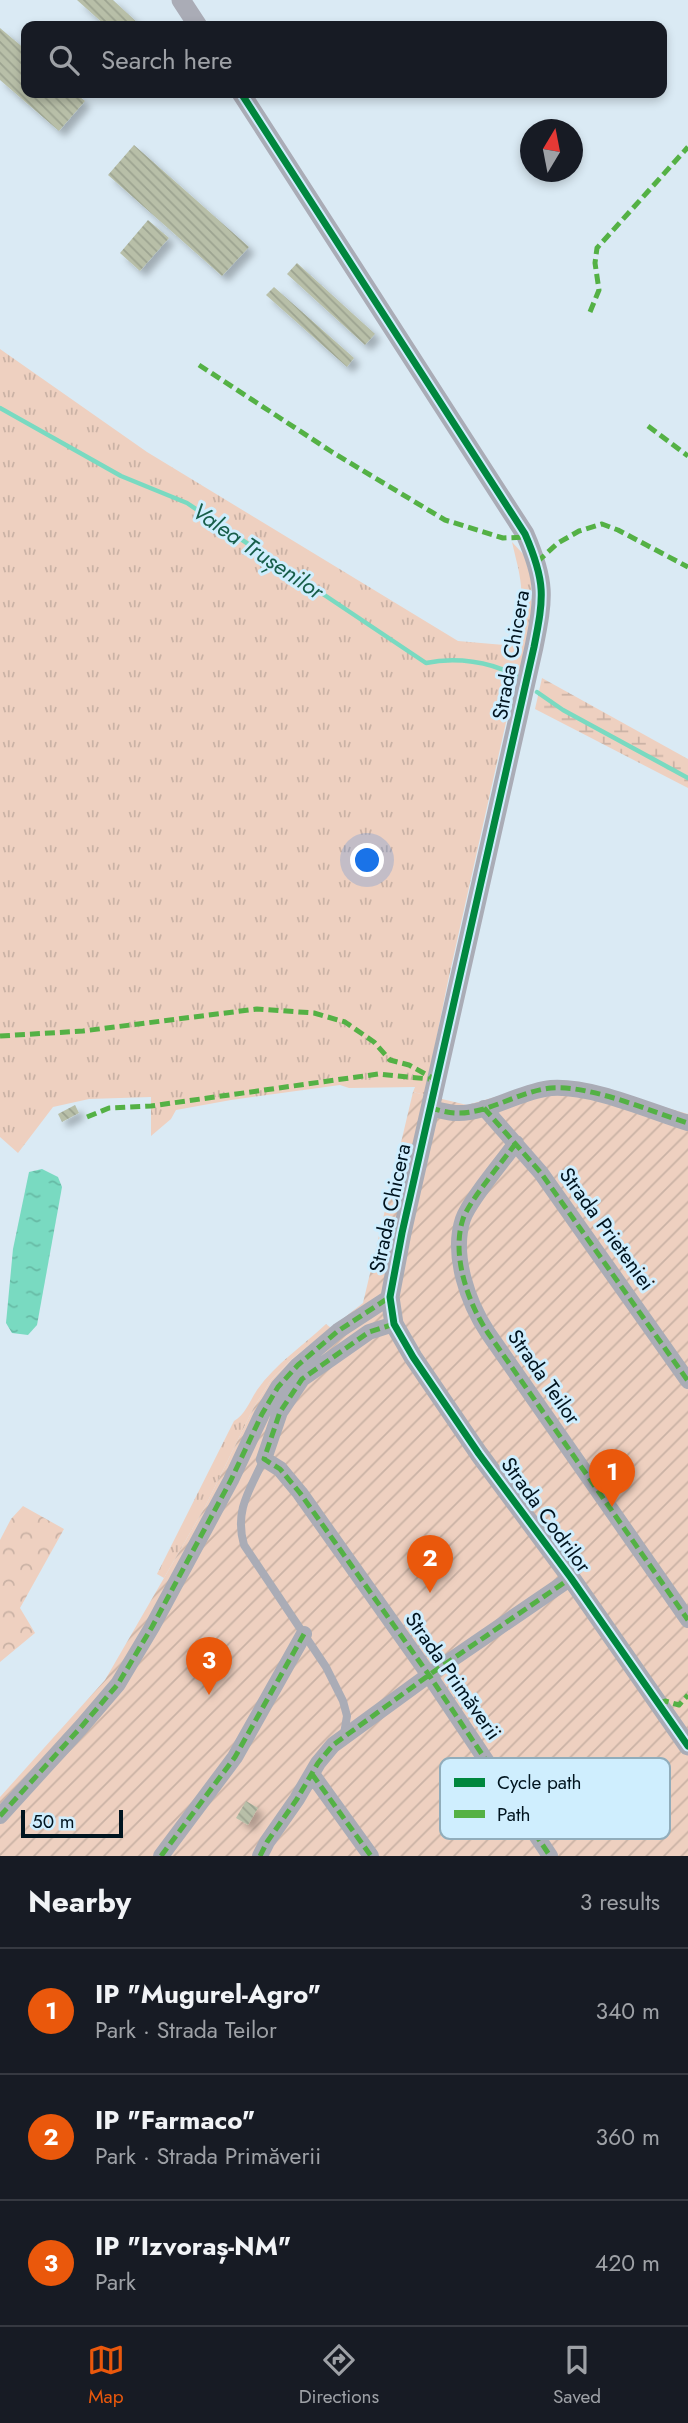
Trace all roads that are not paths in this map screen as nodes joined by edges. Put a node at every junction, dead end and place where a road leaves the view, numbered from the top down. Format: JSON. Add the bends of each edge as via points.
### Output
{"nodes":[{"id":1,"x":181,"y":0,"type":"edge"},
{"id":2,"x":195,"y":21,"type":"edge"},
{"id":3,"x":244,"y":98,"type":"edge"},
{"id":4,"x":430,"y":1108,"type":"junction"},
{"id":5,"x":484,"y":1108,"type":"junction"},
{"id":6,"x":688,"y":1123,"type":"edge"},
{"id":7,"x":516,"y":1143,"type":"junction"},
{"id":8,"x":390,"y":1297,"type":"junction"},
{"id":9,"x":394,"y":1324,"type":"junction"},
{"id":10,"x":688,"y":1381,"type":"edge"},
{"id":11,"x":264,"y":1459,"type":"junction"},
{"id":12,"x":571,"y":1578,"type":"junction"},
{"id":13,"x":688,"y":1620,"type":"edge"},
{"id":14,"x":304,"y":1634,"type":"junction"},
{"id":15,"x":429,"y":1675,"type":"junction"},
{"id":16,"x":344,"y":1737,"type":"junction"},
{"id":17,"x":688,"y":1746,"type":"edge"},
{"id":18,"x":484,"y":1758,"type":"edge"},
{"id":19,"x":313,"y":1774,"type":"junction"},
{"id":20,"x":0,"y":1816,"type":"edge"},
{"id":21,"x":539,"y":1839,"type":"edge"},
{"id":22,"x":161,"y":1856,"type":"edge"},
{"id":23,"x":260,"y":1856,"type":"edge"},
{"id":24,"x":371,"y":1856,"type":"edge"},
{"id":25,"x":550,"y":1856,"type":"edge"}],
"edges":[{"from":1,"to":2,"type":"street"},
{"from":3,"to":4,"type":"street","name":"Strada Chicera","via":[[525,534],[542,588],[534,647]]},
{"from":4,"to":5,"type":"street","via":[[458,1113]]},
{"from":4,"to":8,"type":"street","name":"Strada Chicera"},
{"from":5,"to":6,"type":"street","via":[[532,1092],[567,1088]]},
{"from":5,"to":7,"type":"street","name":"Strada Prieteniei"},
{"from":7,"to":10,"type":"street","name":"Strada Prieteniei"},
{"from":7,"to":13,"type":"street","name":"Strada Teilor","via":[[463,1218],[461,1253],[469,1296],[488,1333]]},
{"from":8,"to":9,"type":"street","name":"Strada Codrilor"},
{"from":8,"to":20,"type":"street","via":[[338,1331],[278,1387],[118,1684]]},
{"from":9,"to":11,"type":"street","via":[[369,1332],[302,1379],[281,1412]]},
{"from":9,"to":12,"type":"street","name":"Strada Codrilor","via":[[479,1454]]},
{"from":11,"to":14,"type":"lane","via":[[241,1513],[241,1535]]},
{"from":11,"to":15,"type":"street","name":"Strada Primăverii","via":[[280,1469],[300,1493]]},
{"from":12,"to":15,"type":"street"},
{"from":12,"to":17,"type":"street","name":"Strada Codrilor"},
{"from":14,"to":16,"type":"lane","via":[[343,1702],[347,1716]]},
{"from":14,"to":22,"type":"street","via":[[235,1756]]},
{"from":15,"to":16,"type":"street"},
{"from":15,"to":18,"type":"street","name":"Strada Primăverii"},
{"from":16,"to":19,"type":"street"},
{"from":19,"to":23,"type":"street"},
{"from":19,"to":24,"type":"street"},
{"from":21,"to":25,"type":"street","name":"Strada Primăverii"}]}
